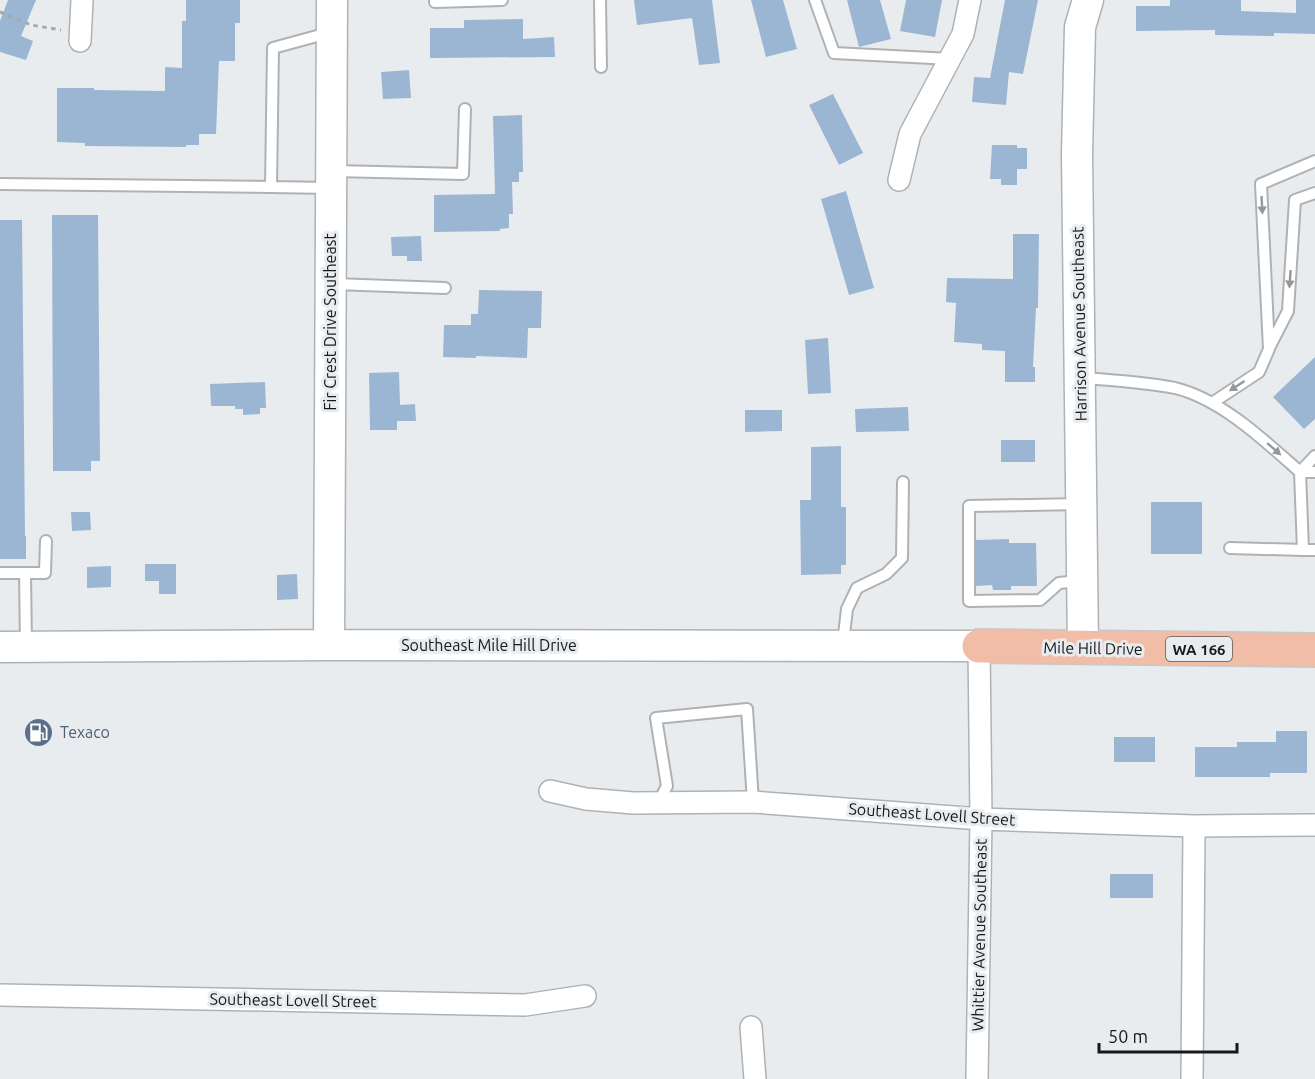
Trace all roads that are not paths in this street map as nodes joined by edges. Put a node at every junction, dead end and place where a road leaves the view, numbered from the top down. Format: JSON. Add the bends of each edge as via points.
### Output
{"nodes":[{"id":1,"x":82,"y":0,"type":"edge"},
{"id":2,"x":332,"y":0,"type":"edge"},
{"id":3,"x":502,"y":0,"type":"edge"},
{"id":4,"x":600,"y":0,"type":"edge"},
{"id":5,"x":815,"y":0,"type":"edge"},
{"id":6,"x":970,"y":0,"type":"edge"},
{"id":7,"x":1088,"y":0,"type":"edge"},
{"id":8,"x":435,"y":2,"type":"dead end"},
{"id":9,"x":332,"y":32,"type":"junction"},
{"id":10,"x":80,"y":38,"type":"road end"},
{"id":11,"x":951,"y":59,"type":"junction"},
{"id":12,"x":601,"y":67,"type":"dead end"},
{"id":13,"x":465,"y":109,"type":"dead end"},
{"id":14,"x":1315,"y":162,"type":"edge"},
{"id":15,"x":331,"y":179,"type":"junction"},
{"id":16,"x":899,"y":180,"type":"dead end"},
{"id":17,"x":0,"y":184,"type":"edge"},
{"id":18,"x":271,"y":187,"type":"junction"},
{"id":19,"x":1315,"y":193,"type":"edge"},
{"id":20,"x":330,"y":284,"type":"junction"},
{"id":21,"x":445,"y":288,"type":"dead end"},
{"id":22,"x":1269,"y":349,"type":"junction"},
{"id":23,"x":1079,"y":377,"type":"junction"},
{"id":24,"x":1212,"y":403,"type":"junction"},
{"id":25,"x":1315,"y":456,"type":"edge"},
{"id":26,"x":1300,"y":472,"type":"junction"},
{"id":27,"x":1315,"y":472,"type":"edge"},
{"id":28,"x":903,"y":482,"type":"dead end"},
{"id":29,"x":1081,"y":504,"type":"junction"},
{"id":30,"x":46,"y":541,"type":"dead end"},
{"id":31,"x":1230,"y":548,"type":"dead end"},
{"id":32,"x":1303,"y":550,"type":"junction"},
{"id":33,"x":1315,"y":550,"type":"edge"},
{"id":34,"x":0,"y":573,"type":"edge"},
{"id":35,"x":24,"y":573,"type":"junction"},
{"id":36,"x":1082,"y":581,"type":"junction"},
{"id":37,"x":329,"y":645,"type":"junction"},
{"id":38,"x":842,"y":646,"type":"junction"},
{"id":39,"x":979,"y":646,"type":"junction"},
{"id":40,"x":13,"y":647,"type":"edge"},
{"id":41,"x":1083,"y":648,"type":"junction"},
{"id":42,"x":1315,"y":650,"type":"edge"},
{"id":43,"x":550,"y":791,"type":"dead end"},
{"id":44,"x":753,"y":802,"type":"junction"},
{"id":45,"x":658,"y":803,"type":"junction"},
{"id":46,"x":981,"y":819,"type":"junction"},
{"id":47,"x":1315,"y":825,"type":"edge"},
{"id":48,"x":1194,"y":826,"type":"junction"},
{"id":49,"x":0,"y":995,"type":"edge"},
{"id":50,"x":585,"y":996,"type":"dead end"},
{"id":51,"x":752,"y":1027,"type":"dead end"},
{"id":52,"x":755,"y":1079,"type":"edge"},
{"id":53,"x":977,"y":1079,"type":"edge"},
{"id":54,"x":1192,"y":1079,"type":"edge"}],
"edges":[{"from":1,"to":10,"type":"street"},
{"from":2,"to":9,"type":"street","name":"Fir Crest Drive Southeast"},
{"from":3,"to":8,"type":"lane"},
{"from":4,"to":12,"type":"lane"},
{"from":5,"to":11,"type":"lane","via":[[834,53]]},
{"from":6,"to":11,"type":"street","via":[[963,34]]},
{"from":7,"to":23,"type":"street","name":"Harrison Avenue Southeast","via":[[1080,27],[1077,120]]},
{"from":9,"to":15,"type":"street","name":"Fir Crest Drive Southeast"},
{"from":9,"to":18,"type":"lane","via":[[273,48]]},
{"from":11,"to":16,"type":"street","via":[[910,134]]},
{"from":13,"to":15,"type":"lane","via":[[463,174]]},
{"from":14,"to":22,"type":"lane","one_way":true,"via":[[1261,184]]},
{"from":15,"to":18,"type":"lane"},
{"from":15,"to":20,"type":"street","name":"Fir Crest Drive Southeast"},
{"from":17,"to":18,"type":"lane"},
{"from":19,"to":22,"type":"lane","one_way":true,"via":[[1295,200],[1288,311]]},
{"from":20,"to":21,"type":"lane"},
{"from":20,"to":37,"type":"street","name":"Fir Crest Drive Southeast"},
{"from":22,"to":24,"type":"lane","one_way":true,"via":[[1259,372]]},
{"from":23,"to":24,"type":"lane","via":[[1176,388]]},
{"from":23,"to":29,"type":"street","name":"Harrison Avenue Southeast"},
{"from":24,"to":26,"type":"lane","one_way":true},
{"from":25,"to":26,"type":"lane"},
{"from":26,"to":27,"type":"lane"},
{"from":26,"to":32,"type":"lane"},
{"from":28,"to":38,"type":"lane","via":[[902,558],[886,574],[856,588]]},
{"from":29,"to":36,"type":"street","name":"Harrison Avenue Southeast"},
{"from":29,"to":36,"type":"lane","via":[[969,506],[969,601],[1040,600],[1059,583]]},
{"from":30,"to":35,"type":"lane","via":[[45,573]]},
{"from":31,"to":32,"type":"lane"},
{"from":32,"to":33,"type":"lane"},
{"from":34,"to":35,"type":"lane"},
{"from":35,"to":40,"type":"lane"},
{"from":36,"to":41,"type":"street","name":"Harrison Avenue Southeast"},
{"from":37,"to":38,"type":"street","name":"Southeast Mile Hill Drive"},
{"from":37,"to":40,"type":"street","name":"Southeast Mile Hill Drive"},
{"from":38,"to":39,"type":"street","name":"Southeast Mile Hill Drive"},
{"from":39,"to":41,"type":"main road","name":"Mile Hill Drive","number":"WA 166"},
{"from":39,"to":46,"type":"street","name":"Whittier Avenue Southeast"},
{"from":41,"to":42,"type":"main road","name":"Mile Hill Drive","number":"WA 166"},
{"from":43,"to":45,"type":"street","name":"Southeast Lovell Street","via":[[586,799]]},
{"from":44,"to":45,"type":"street","name":"Southeast Lovell Street"},
{"from":44,"to":45,"type":"lane","via":[[747,709],[656,718],[667,786]]},
{"from":44,"to":46,"type":"street","name":"Southeast Lovell Street"},
{"from":46,"to":48,"type":"street","name":"Southeast Lovell Street"},
{"from":46,"to":53,"type":"street","name":"Whittier Avenue Southeast"},
{"from":47,"to":48,"type":"street","name":"Southeast Lovell Street"},
{"from":48,"to":54,"type":"street"},
{"from":49,"to":50,"type":"street","name":"Southeast Lovell Street","via":[[525,1005]]},
{"from":51,"to":52,"type":"street"}]}
